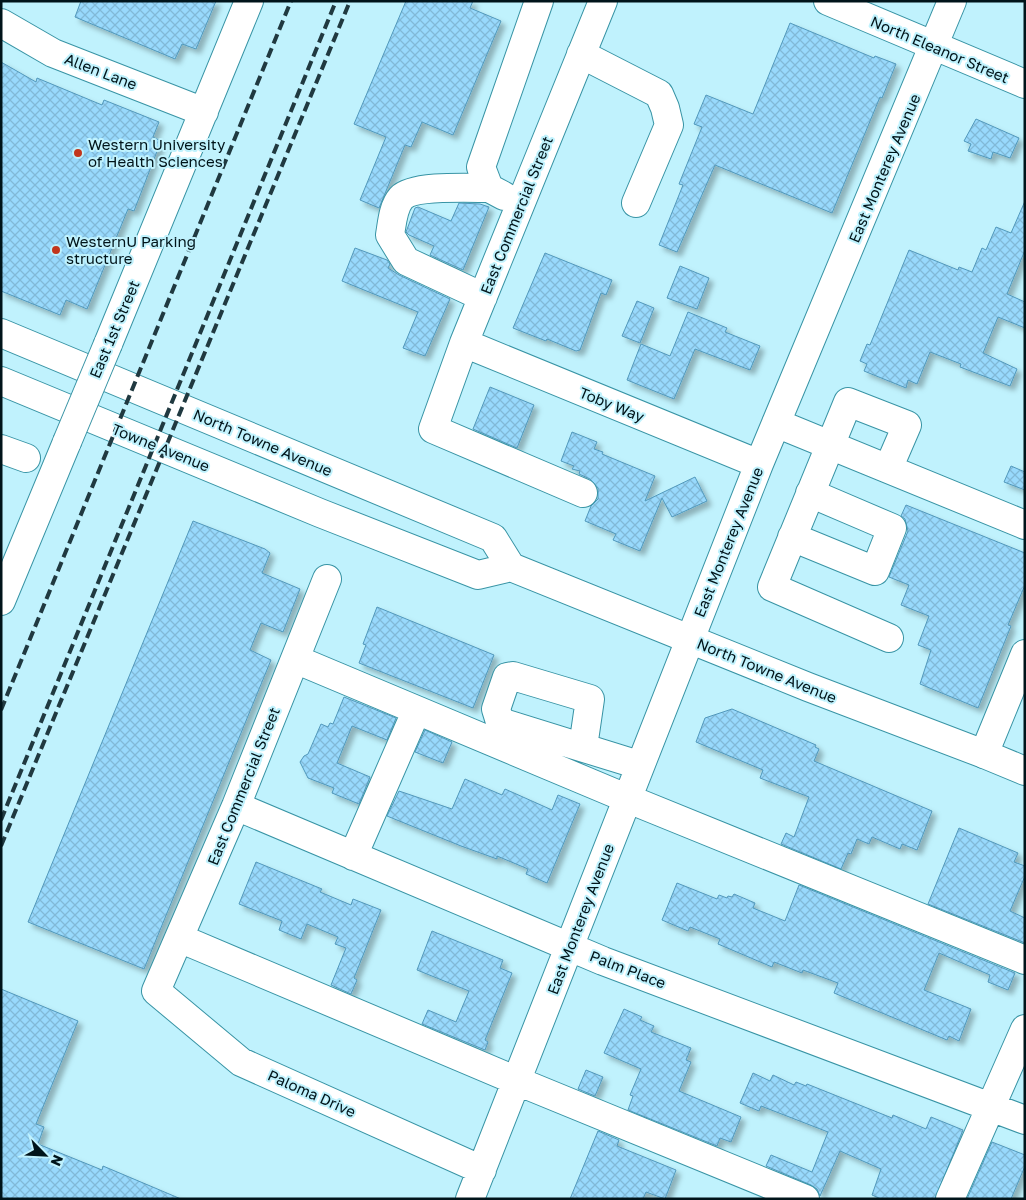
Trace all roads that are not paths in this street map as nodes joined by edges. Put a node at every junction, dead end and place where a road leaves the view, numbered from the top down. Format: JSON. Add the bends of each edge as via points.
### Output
{"nodes":[{"id":1,"x":248,"y":1,"type":"edge"},
{"id":2,"x":539,"y":1,"type":"edge"},
{"id":3,"x":603,"y":1,"type":"edge"},
{"id":4,"x":828,"y":1,"type":"edge"},
{"id":5,"x":952,"y":1,"type":"edge"},
{"id":6,"x":1,"y":23,"type":"edge"},
{"id":7,"x":935,"y":46,"type":"junction"},
{"id":8,"x":581,"y":54,"type":"junction"},
{"id":9,"x":1025,"y":84,"type":"edge"},
{"id":10,"x":204,"y":112,"type":"junction"},
{"id":11,"x":488,"y":188,"type":"junction"},
{"id":12,"x":636,"y":203,"type":"dead end"},
{"id":13,"x":521,"y":205,"type":"junction"},
{"id":14,"x":483,"y":297,"type":"junction"},
{"id":15,"x":1,"y":333,"type":"edge"},
{"id":16,"x":464,"y":343,"type":"junction"},
{"id":17,"x":1,"y":381,"type":"edge"},
{"id":18,"x":776,"y":423,"type":"junction"},
{"id":19,"x":830,"y":445,"type":"junction"},
{"id":20,"x":759,"y":464,"type":"junction"},
{"id":21,"x":888,"y":469,"type":"junction"},
{"id":22,"x":583,"y":493,"type":"dead end"},
{"id":23,"x":810,"y":493,"type":"junction"},
{"id":24,"x":1025,"y":525,"type":"edge"},
{"id":25,"x":792,"y":537,"type":"junction"},
{"id":26,"x":511,"y":567,"type":"junction"},
{"id":27,"x":327,"y":579,"type":"dead end"},
{"id":28,"x":1,"y":601,"type":"edge"},
{"id":29,"x":890,"y":638,"type":"dead end"},
{"id":30,"x":689,"y":639,"type":"junction"},
{"id":31,"x":1025,"y":654,"type":"edge"},
{"id":32,"x":295,"y":659,"type":"junction"},
{"id":33,"x":410,"y":723,"type":"dead end"},
{"id":34,"x":583,"y":747,"type":"dead end"},
{"id":35,"x":984,"y":754,"type":"junction"},
{"id":36,"x":639,"y":765,"type":"junction"},
{"id":37,"x":1025,"y":771,"type":"edge"},
{"id":38,"x":626,"y":798,"type":"junction"},
{"id":39,"x":236,"y":806,"type":"junction"},
{"id":40,"x":353,"y":856,"type":"junction"},
{"id":41,"x":180,"y":938,"type":"junction"},
{"id":42,"x":570,"y":947,"type":"junction"},
{"id":43,"x":1025,"y":960,"type":"edge"},
{"id":44,"x":156,"y":992,"type":"joint"},
{"id":45,"x":1025,"y":1029,"type":"edge"},
{"id":46,"x":517,"y":1081,"type":"junction"},
{"id":47,"x":992,"y":1106,"type":"junction"},
{"id":48,"x":1025,"y":1120,"type":"edge"},
{"id":49,"x":482,"y":1170,"type":"junction"},
{"id":50,"x":470,"y":1199,"type":"edge"},
{"id":51,"x":805,"y":1199,"type":"edge"},
{"id":52,"x":950,"y":1199,"type":"edge"}],
"edges":[{"from":1,"to":10,"type":"street","name":"East 1st Street"},
{"from":2,"to":11,"type":"street","via":[[481,168]]},
{"from":3,"to":8,"type":"street","name":"East Commercial Street"},
{"from":4,"to":7,"type":"street","name":"North Eleanor Street"},
{"from":5,"to":7,"type":"street","name":"East Monterey Avenue"},
{"from":6,"to":10,"type":"street","name":"Allen Lane","via":[[53,53]]},
{"from":7,"to":9,"type":"street","name":"North Eleanor Street"},
{"from":7,"to":18,"type":"street","name":"East Monterey Avenue"},
{"from":8,"to":12,"type":"street","via":[[659,94],[665,108],[669,125]]},
{"from":8,"to":13,"type":"street","name":"East Commercial Street"},
{"from":10,"to":28,"type":"street","name":"East 1st Street","bridge":true},
{"from":11,"to":13,"type":"street"},
{"from":11,"to":14,"type":"street","via":[[409,192],[400,199],[390,235],[406,261]]},
{"from":13,"to":14,"type":"street","name":"East Commercial Street"},
{"from":14,"to":16,"type":"street","name":"East Commercial Street"},
{"from":15,"to":26,"type":"street","name":"North Towne Avenue","via":[[493,538]]},
{"from":16,"to":20,"type":"street","name":"Toby Way"},
{"from":16,"to":22,"type":"street","name":"East Commercial Street","via":[[433,430]]},
{"from":17,"to":26,"type":"street","name":"Towne Avenue","via":[[478,575]]},
{"from":18,"to":19,"type":"street"},
{"from":18,"to":20,"type":"street","name":"East Monterey Avenue"},
{"from":19,"to":21,"type":"street"},
{"from":19,"to":21,"type":"street","via":[[848,402],[907,425]]},
{"from":19,"to":23,"type":"street"},
{"from":20,"to":30,"type":"street","name":"East Monterey Avenue"},
{"from":21,"to":24,"type":"street"},
{"from":23,"to":25,"type":"street"},
{"from":23,"to":25,"type":"street","via":[[892,528],[875,572]]},
{"from":25,"to":29,"type":"street","via":[[772,587]]},
{"from":26,"to":30,"type":"street","name":"North Towne Avenue"},
{"from":27,"to":32,"type":"street","name":"East Commercial Street"},
{"from":30,"to":35,"type":"street","name":"North Towne Avenue"},
{"from":30,"to":36,"type":"street","name":"East Monterey Avenue"},
{"from":31,"to":35,"type":"street"},
{"from":32,"to":38,"type":"street"},
{"from":32,"to":39,"type":"street","name":"East Commercial Street"},
{"from":33,"to":40,"type":"street"},
{"from":34,"to":36,"type":"street"},
{"from":35,"to":37,"type":"street","name":"North Towne Avenue"},
{"from":36,"to":38,"type":"street","name":"East Monterey Avenue"},
{"from":38,"to":42,"type":"street","name":"East Monterey Avenue"},
{"from":38,"to":43,"type":"street"},
{"from":39,"to":40,"type":"street","name":"Palm Place"},
{"from":39,"to":41,"type":"street","name":"East Commercial Street"},
{"from":40,"to":42,"type":"street","name":"Palm Place"},
{"from":41,"to":44,"type":"street","name":"East Commercial Street"},
{"from":41,"to":46,"type":"street"},
{"from":42,"to":46,"type":"street","name":"East Monterey Avenue"},
{"from":42,"to":47,"type":"street","name":"Palm Place"},
{"from":44,"to":49,"type":"street","name":"Paloma Drive","via":[[241,1062]]},
{"from":45,"to":47,"type":"street"},
{"from":46,"to":49,"type":"street","name":"East Monterey Avenue"},
{"from":46,"to":51,"type":"street"},
{"from":47,"to":48,"type":"street","name":"Palm Place"},
{"from":47,"to":52,"type":"street"},
{"from":49,"to":50,"type":"street","name":"East Monterey Avenue"}]}
